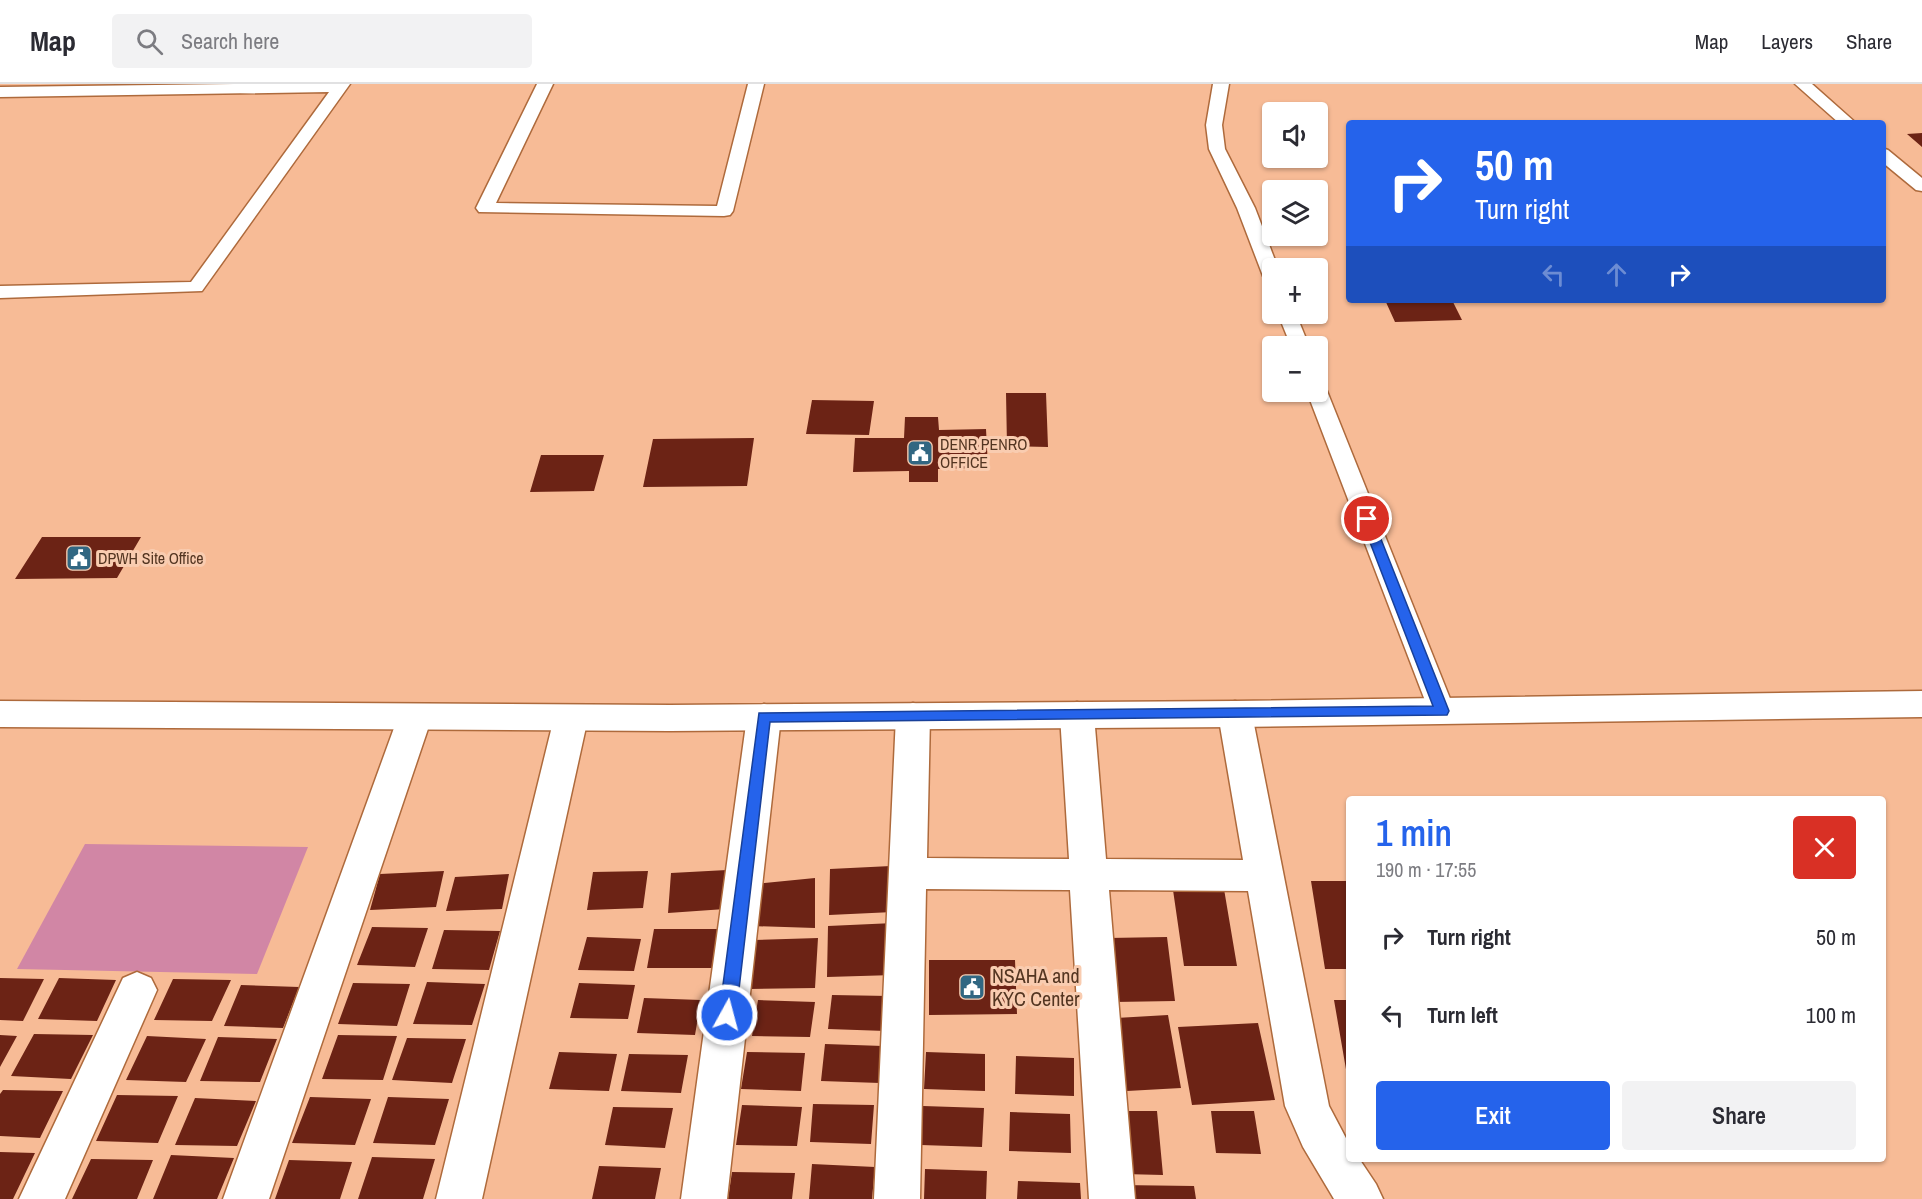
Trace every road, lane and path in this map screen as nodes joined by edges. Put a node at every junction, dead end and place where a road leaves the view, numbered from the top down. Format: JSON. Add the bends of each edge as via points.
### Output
{"nodes":[{"id":1,"x":8,"y":84,"type":"edge"},
{"id":2,"x":545,"y":84,"type":"edge"},
{"id":3,"x":756,"y":84,"type":"edge"},
{"id":4,"x":1221,"y":84,"type":"edge"},
{"id":5,"x":1803,"y":84,"type":"edge"},
{"id":6,"x":342,"y":85,"type":"edge"},
{"id":7,"x":0,"y":92,"type":"edge"},
{"id":8,"x":1845,"y":120,"type":"edge"},
{"id":9,"x":1886,"y":156,"type":"edge"},
{"id":10,"x":1922,"y":186,"type":"edge"},
{"id":11,"x":1265,"y":258,"type":"edge"},
{"id":12,"x":0,"y":292,"type":"edge"},
{"id":13,"x":1321,"y":402,"type":"edge"},
{"id":14,"x":1922,"y":704,"type":"edge"},
{"id":15,"x":1442,"y":711,"type":"junction"},
{"id":16,"x":0,"y":714,"type":"edge"},
{"id":17,"x":1235,"y":714,"type":"junction"},
{"id":18,"x":1077,"y":715,"type":"junction"},
{"id":19,"x":913,"y":716,"type":"junction"},
{"id":20,"x":415,"y":717,"type":"junction"},
{"id":21,"x":764,"y":717,"type":"junction"},
{"id":22,"x":571,"y":718,"type":"junction"},
{"id":23,"x":907,"y":873,"type":"junction"},
{"id":24,"x":1089,"y":874,"type":"junction"},
{"id":25,"x":1265,"y":876,"type":"junction"},
{"id":26,"x":137,"y":990,"type":"dead end"},
{"id":27,"x":42,"y":1199,"type":"edge"},
{"id":28,"x":246,"y":1199,"type":"edge"},
{"id":29,"x":459,"y":1199,"type":"edge"},
{"id":30,"x":704,"y":1199,"type":"edge"},
{"id":31,"x":897,"y":1199,"type":"edge"},
{"id":32,"x":1112,"y":1199,"type":"edge"},
{"id":33,"x":1359,"y":1199,"type":"edge"}],
"edges":[{"from":1,"to":7,"type":"lane"},
{"from":2,"to":3,"type":"lane","via":[[484,208],[724,211]]},
{"from":4,"to":11,"type":"lane","via":[[1214,125],[1217,149]]},
{"from":5,"to":8,"type":"lane"},
{"from":6,"to":7,"type":"lane"},
{"from":6,"to":12,"type":"lane","via":[[196,287]]},
{"from":9,"to":10,"type":"lane"},
{"from":13,"to":15,"type":"lane"},
{"from":14,"to":15,"type":"street"},
{"from":15,"to":17,"type":"street"},
{"from":16,"to":20,"type":"street"},
{"from":17,"to":18,"type":"street"},
{"from":17,"to":25,"type":"street"},
{"from":18,"to":19,"type":"street"},
{"from":18,"to":24,"type":"street"},
{"from":19,"to":21,"type":"street"},
{"from":19,"to":23,"type":"street"},
{"from":20,"to":22,"type":"street"},
{"from":20,"to":28,"type":"street"},
{"from":21,"to":22,"type":"street"},
{"from":21,"to":30,"type":"street"},
{"from":22,"to":29,"type":"street"},
{"from":23,"to":24,"type":"street"},
{"from":23,"to":31,"type":"street"},
{"from":24,"to":25,"type":"street"},
{"from":24,"to":32,"type":"street"},
{"from":25,"to":33,"type":"street","via":[[1307,1106],[1318,1133]]},
{"from":26,"to":27,"type":"street"}]}
